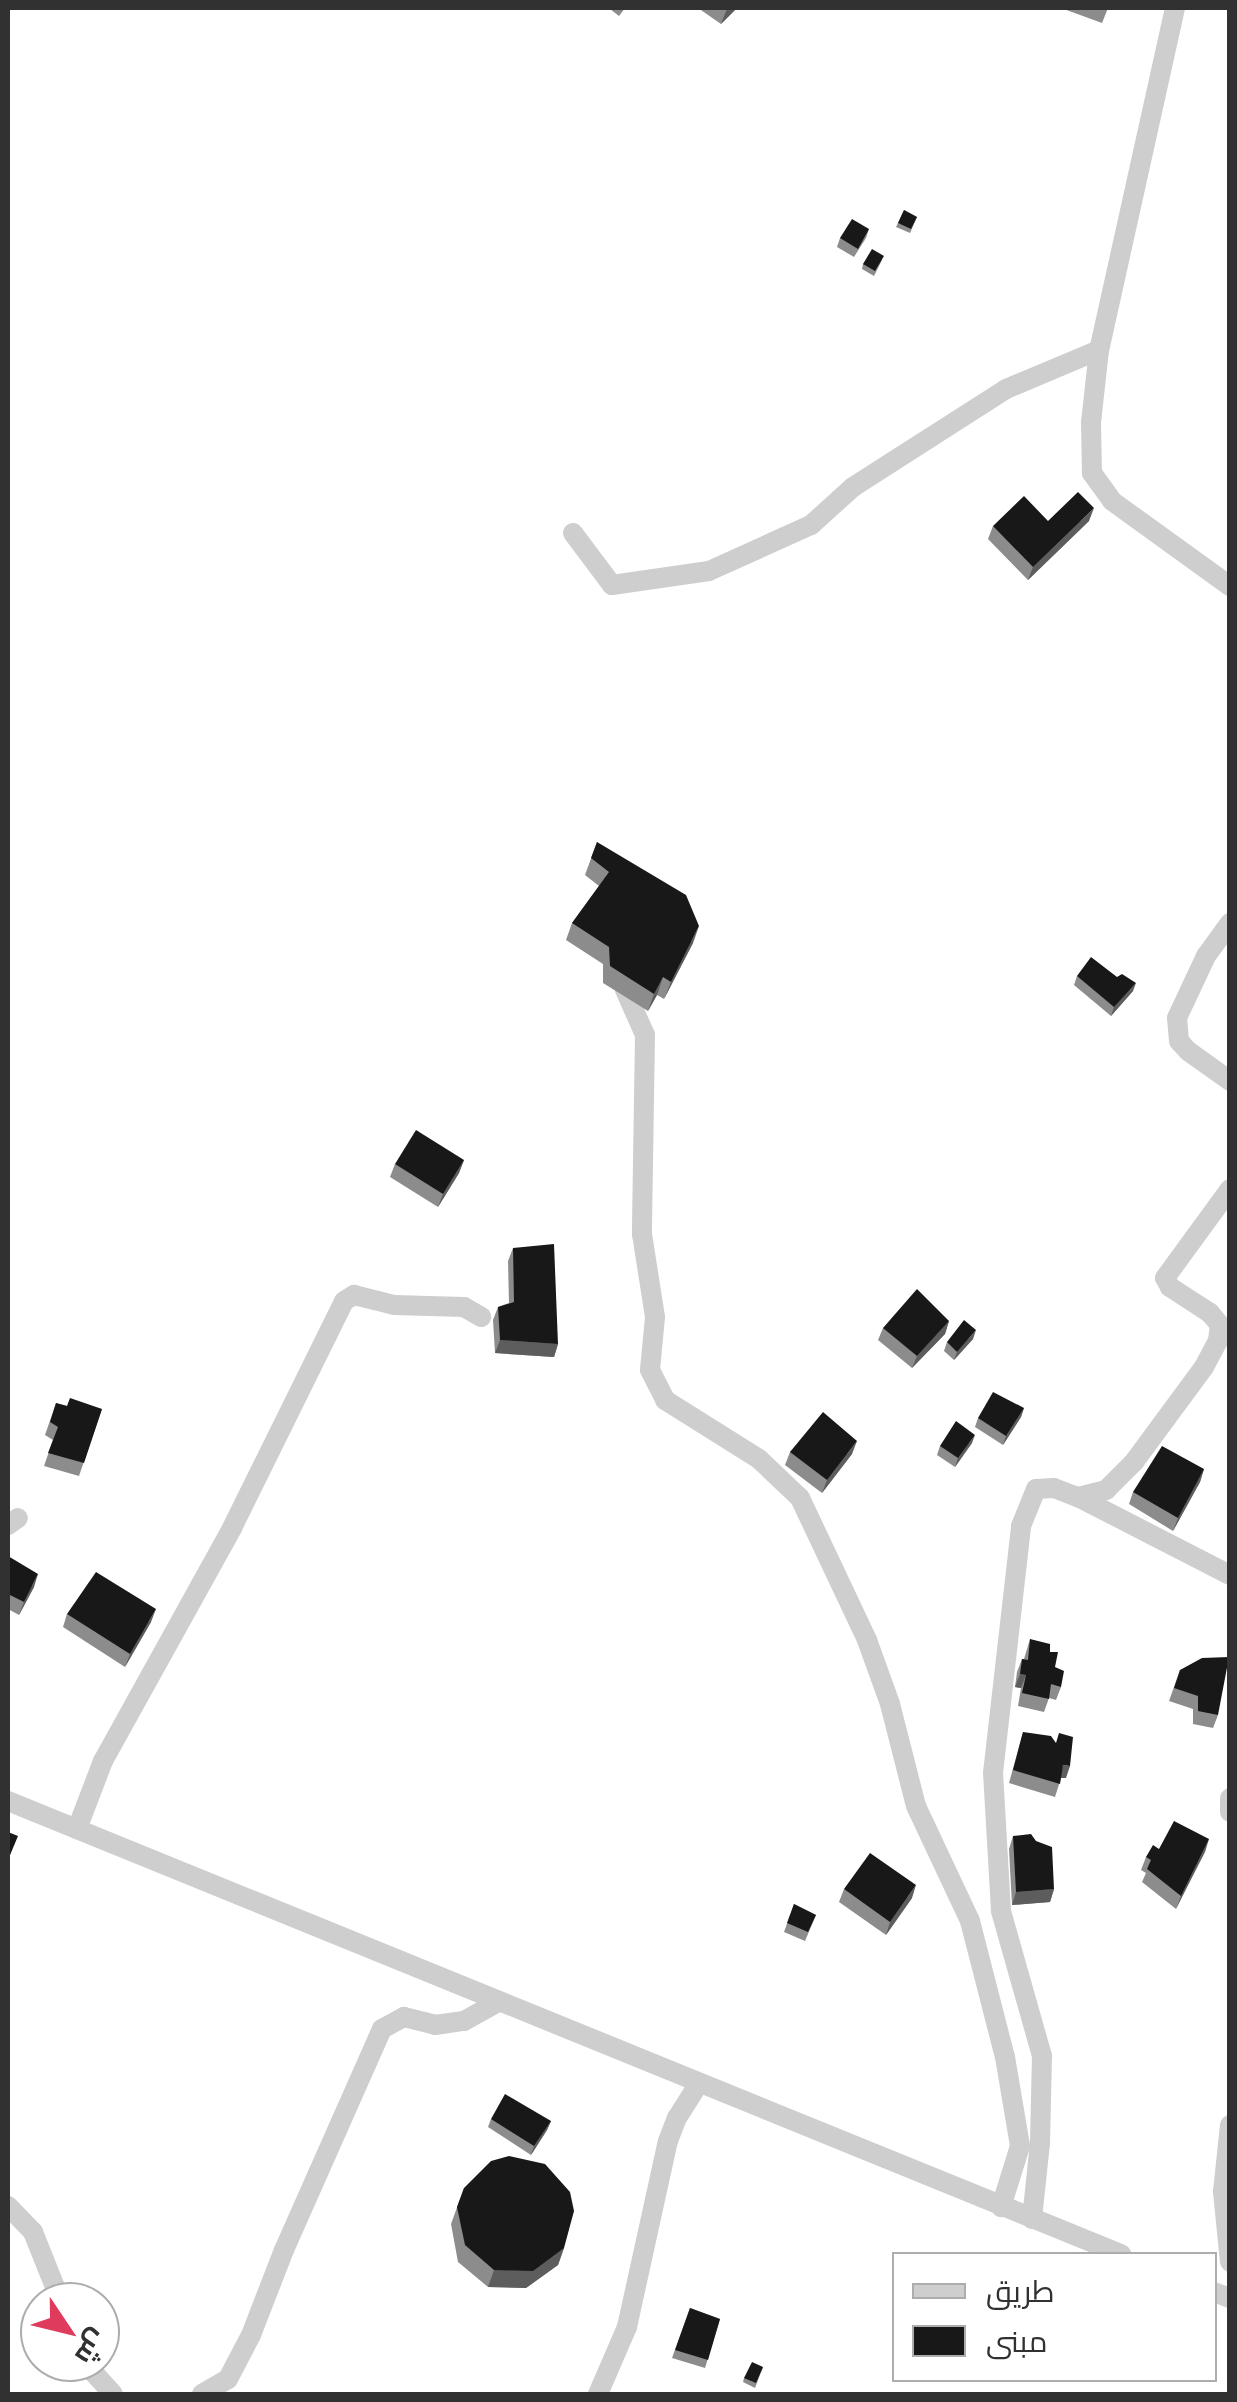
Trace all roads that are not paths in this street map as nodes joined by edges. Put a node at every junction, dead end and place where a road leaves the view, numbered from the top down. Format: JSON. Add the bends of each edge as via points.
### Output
{"nodes":[{"id":1,"x":1175,"y":8,"type":"edge"},
{"id":2,"x":1099,"y":350,"type":"junction"},
{"id":3,"x":573,"y":532,"type":"dead end"},
{"id":4,"x":1230,"y":586,"type":"edge"},
{"id":5,"x":1230,"y":924,"type":"edge"},
{"id":6,"x":625,"y":990,"type":"edge"},
{"id":7,"x":1230,"y":1081,"type":"edge"},
{"id":8,"x":1230,"y":1188,"type":"edge"},
{"id":9,"x":481,"y":1317,"type":"dead end"},
{"id":10,"x":1225,"y":1334,"type":"edge"},
{"id":11,"x":1078,"y":1497,"type":"junction"},
{"id":12,"x":1230,"y":1575,"type":"edge"},
{"id":13,"x":1230,"y":1798,"type":"edge"},
{"id":14,"x":8,"y":1800,"type":"edge"},
{"id":15,"x":1230,"y":1812,"type":"edge"},
{"id":16,"x":77,"y":1829,"type":"junction"},
{"id":17,"x":498,"y":2002,"type":"junction"},
{"id":18,"x":699,"y":2083,"type":"junction"},
{"id":19,"x":1230,"y":2124,"type":"edge"},
{"id":20,"x":8,"y":2206,"type":"edge"},
{"id":21,"x":1001,"y":2207,"type":"junction"},
{"id":22,"x":1032,"y":2219,"type":"junction"},
{"id":23,"x":1116,"y":2252,"type":"edge"},
{"id":24,"x":1230,"y":2262,"type":"edge"},
{"id":25,"x":53,"y":2282,"type":"edge"},
{"id":26,"x":225,"y":2387,"type":"edge"},
{"id":27,"x":202,"y":2394,"type":"edge"},
{"id":28,"x":598,"y":2394,"type":"edge"}],
"edges":[{"from":1,"to":2,"type":"street"},
{"from":2,"to":3,"type":"street","via":[[1006,389],[854,488],[811,525],[709,571],[612,585]]},
{"from":2,"to":4,"type":"street","via":[[1092,473],[1112,501]]},
{"from":5,"to":7,"type":"street","via":[[1206,956],[1177,1018],[1179,1041]]},
{"from":6,"to":21,"type":"street","via":[[645,1035],[642,1234],[656,1317],[650,1370],[664,1400],[759,1459],[800,1498],[867,1640],[916,1806],[970,1921],[1005,2057],[1020,2146]]},
{"from":8,"to":10,"type":"street","via":[[1165,1278],[1210,1312]]},
{"from":9,"to":16,"type":"street","via":[[464,1307],[354,1296],[344,1302],[240,1513],[103,1761]]},
{"from":10,"to":11,"type":"street","via":[[1126,1472],[1097,1495]]},
{"from":11,"to":12,"type":"street"},
{"from":11,"to":22,"type":"street","via":[[1045,1486],[1024,1510],[994,1737],[1001,1910],[1042,2056]]},
{"from":13,"to":15,"type":"street"},
{"from":14,"to":16,"type":"street"},
{"from":16,"to":17,"type":"street"},
{"from":17,"to":18,"type":"street"},
{"from":17,"to":26,"type":"street","via":[[464,2022],[392,2020],[376,2036]]},
{"from":18,"to":21,"type":"street"},
{"from":18,"to":28,"type":"street","via":[[661,2163],[627,2326]]},
{"from":19,"to":24,"type":"street","via":[[1223,2192]]},
{"from":20,"to":25,"type":"street","via":[[33,2232]]},
{"from":21,"to":22,"type":"street"},
{"from":22,"to":23,"type":"street"},
{"from":26,"to":27,"type":"street"}]}
